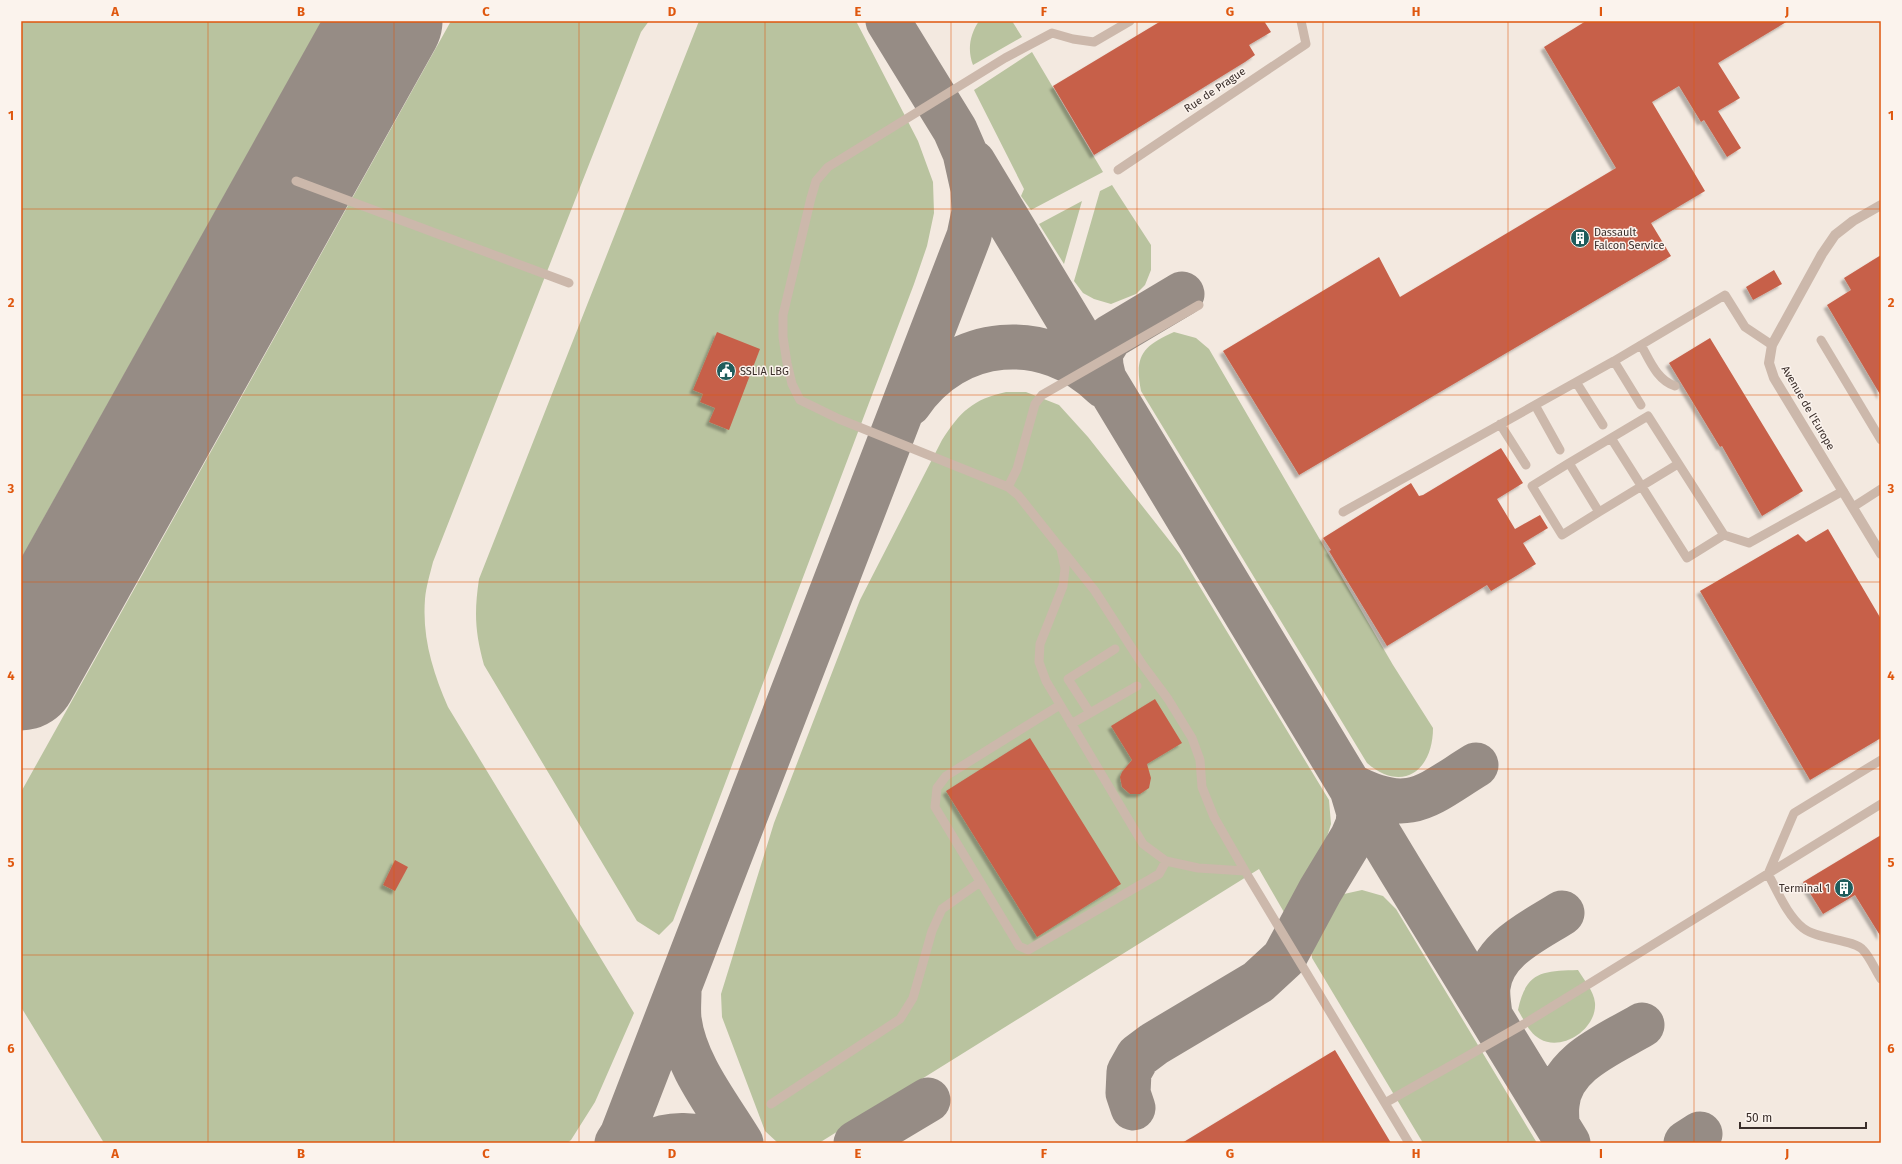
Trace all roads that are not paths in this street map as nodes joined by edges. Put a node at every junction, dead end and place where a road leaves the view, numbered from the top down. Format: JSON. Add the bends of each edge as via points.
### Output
{"nodes":[{"id":1,"x":1130,"y":21,"type":"edge"},
{"id":2,"x":1301,"y":21,"type":"edge"},
{"id":3,"x":1118,"y":170,"type":"dead end"},
{"id":4,"x":296,"y":181,"type":"dead end"},
{"id":5,"x":1881,"y":205,"type":"edge"},
{"id":6,"x":569,"y":283,"type":"dead end"},
{"id":7,"x":1199,"y":305,"type":"dead end"},
{"id":8,"x":1820,"y":340,"type":"dead end"},
{"id":9,"x":1641,"y":345,"type":"junction"},
{"id":10,"x":1772,"y":345,"type":"junction"},
{"id":11,"x":1614,"y":361,"type":"junction"},
{"id":12,"x":1576,"y":382,"type":"junction"},
{"id":13,"x":1676,"y":386,"type":"dead end"},
{"id":14,"x":1535,"y":405,"type":"junction"},
{"id":15,"x":1641,"y":405,"type":"dead end"},
{"id":16,"x":1500,"y":424,"type":"junction"},
{"id":17,"x":1603,"y":426,"type":"dead end"},
{"id":18,"x":1611,"y":438,"type":"junction"},
{"id":19,"x":1881,"y":440,"type":"edge"},
{"id":20,"x":1560,"y":450,"type":"dead end"},
{"id":21,"x":1569,"y":463,"type":"junction"},
{"id":22,"x":1678,"y":464,"type":"junction"},
{"id":23,"x":1526,"y":465,"type":"dead end"},
{"id":24,"x":1008,"y":486,"type":"junction"},
{"id":25,"x":1641,"y":486,"type":"junction"},
{"id":26,"x":1881,"y":488,"type":"edge"},
{"id":27,"x":1843,"y":491,"type":"junction"},
{"id":28,"x":1853,"y":507,"type":"junction"},
{"id":29,"x":1343,"y":512,"type":"dead end"},
{"id":30,"x":1599,"y":512,"type":"junction"},
{"id":31,"x":1724,"y":535,"type":"junction"},
{"id":32,"x":1878,"y":542,"type":"edge"},
{"id":33,"x":1061,"y":549,"type":"junction"},
{"id":34,"x":1881,"y":554,"type":"edge"},
{"id":35,"x":1115,"y":649,"type":"dead end"},
{"id":36,"x":1137,"y":686,"type":"dead end"},
{"id":37,"x":1060,"y":705,"type":"junction"},
{"id":38,"x":1090,"y":713,"type":"junction"},
{"id":39,"x":1071,"y":724,"type":"junction"},
{"id":40,"x":1881,"y":760,"type":"edge"},
{"id":41,"x":1881,"y":804,"type":"edge"},
{"id":42,"x":1166,"y":862,"type":"junction"},
{"id":43,"x":1245,"y":871,"type":"junction"},
{"id":44,"x":1768,"y":874,"type":"junction"},
{"id":45,"x":980,"y":882,"type":"junction"},
{"id":46,"x":1881,"y":979,"type":"edge"},
{"id":47,"x":1385,"y":1103,"type":"junction"},
{"id":48,"x":771,"y":1104,"type":"dead end"},
{"id":49,"x":1408,"y":1143,"type":"edge"}],
"edges":[{"from":1,"to":24,"type":"lane","via":[[1094,42],[1052,33],[1005,58],[828,166],[816,181],[810,198],[783,315],[782,337],[787,363],[792,384],[800,400],[839,419]]},
{"from":2,"to":3,"type":"lane","name":"Rue de Prague","via":[[1306,44]]},
{"from":4,"to":6,"type":"lane"},
{"from":5,"to":10,"type":"street","name":"Avenue de l'Europe","via":[[1835,235]]},
{"from":7,"to":24,"type":"lane","via":[[1042,395],[1035,404],[1017,469]]},
{"from":8,"to":19,"type":"lane"},
{"from":9,"to":10,"type":"lane","via":[[1725,295],[1745,327]]},
{"from":9,"to":11,"type":"lane"},
{"from":9,"to":13,"type":"lane","via":[[1659,376]]},
{"from":10,"to":27,"type":"street","name":"Avenue de l'Europe","via":[[1769,363],[1774,378]]},
{"from":11,"to":12,"type":"lane"},
{"from":11,"to":15,"type":"lane"},
{"from":12,"to":14,"type":"lane"},
{"from":12,"to":17,"type":"lane"},
{"from":14,"to":16,"type":"lane"},
{"from":14,"to":20,"type":"lane"},
{"from":16,"to":23,"type":"lane"},
{"from":16,"to":29,"type":"lane"},
{"from":18,"to":21,"type":"lane"},
{"from":18,"to":22,"type":"lane","via":[[1648,416]]},
{"from":18,"to":25,"type":"lane"},
{"from":21,"to":30,"type":"lane"},
{"from":21,"to":30,"type":"lane","via":[[1532,486],[1562,535]]},
{"from":22,"to":25,"type":"lane"},
{"from":22,"to":31,"type":"lane"},
{"from":24,"to":33,"type":"lane"},
{"from":25,"to":30,"type":"lane"},
{"from":25,"to":31,"type":"lane","via":[[1687,558]]},
{"from":26,"to":28,"type":"lane"},
{"from":27,"to":28,"type":"street","name":"Avenue de l'Europe"},
{"from":27,"to":31,"type":"lane","via":[[1749,543]]},
{"from":28,"to":32,"type":"street","name":"Avenue de l'Europe"},
{"from":32,"to":34,"type":"street","name":"Avenue de l'Europe"},
{"from":33,"to":37,"type":"lane","via":[[1065,568],[1063,586],[1040,644],[1039,662],[1046,681]]},
{"from":33,"to":43,"type":"lane","via":[[1095,592],[1192,738],[1200,760],[1202,787],[1214,817]]},
{"from":35,"to":38,"type":"lane","via":[[1068,679]]},
{"from":36,"to":38,"type":"lane"},
{"from":37,"to":39,"type":"lane"},
{"from":37,"to":45,"type":"lane","via":[[946,776],[938,788],[935,807]]},
{"from":38,"to":39,"type":"lane"},
{"from":39,"to":42,"type":"lane","via":[[1143,844]]},
{"from":40,"to":44,"type":"lane","via":[[1794,813]]},
{"from":41,"to":44,"type":"lane"},
{"from":42,"to":43,"type":"lane","via":[[1198,868]]},
{"from":42,"to":45,"type":"lane","via":[[1159,874],[1028,950],[1018,946]]},
{"from":43,"to":47,"type":"lane"},
{"from":44,"to":46,"type":"lane","via":[[1791,915],[1804,929],[1863,949]]},
{"from":44,"to":47,"type":"lane","via":[[1524,1024]]},
{"from":45,"to":48,"type":"lane","via":[[942,909],[932,931],[914,998],[900,1019]]},
{"from":47,"to":49,"type":"lane"}]}
